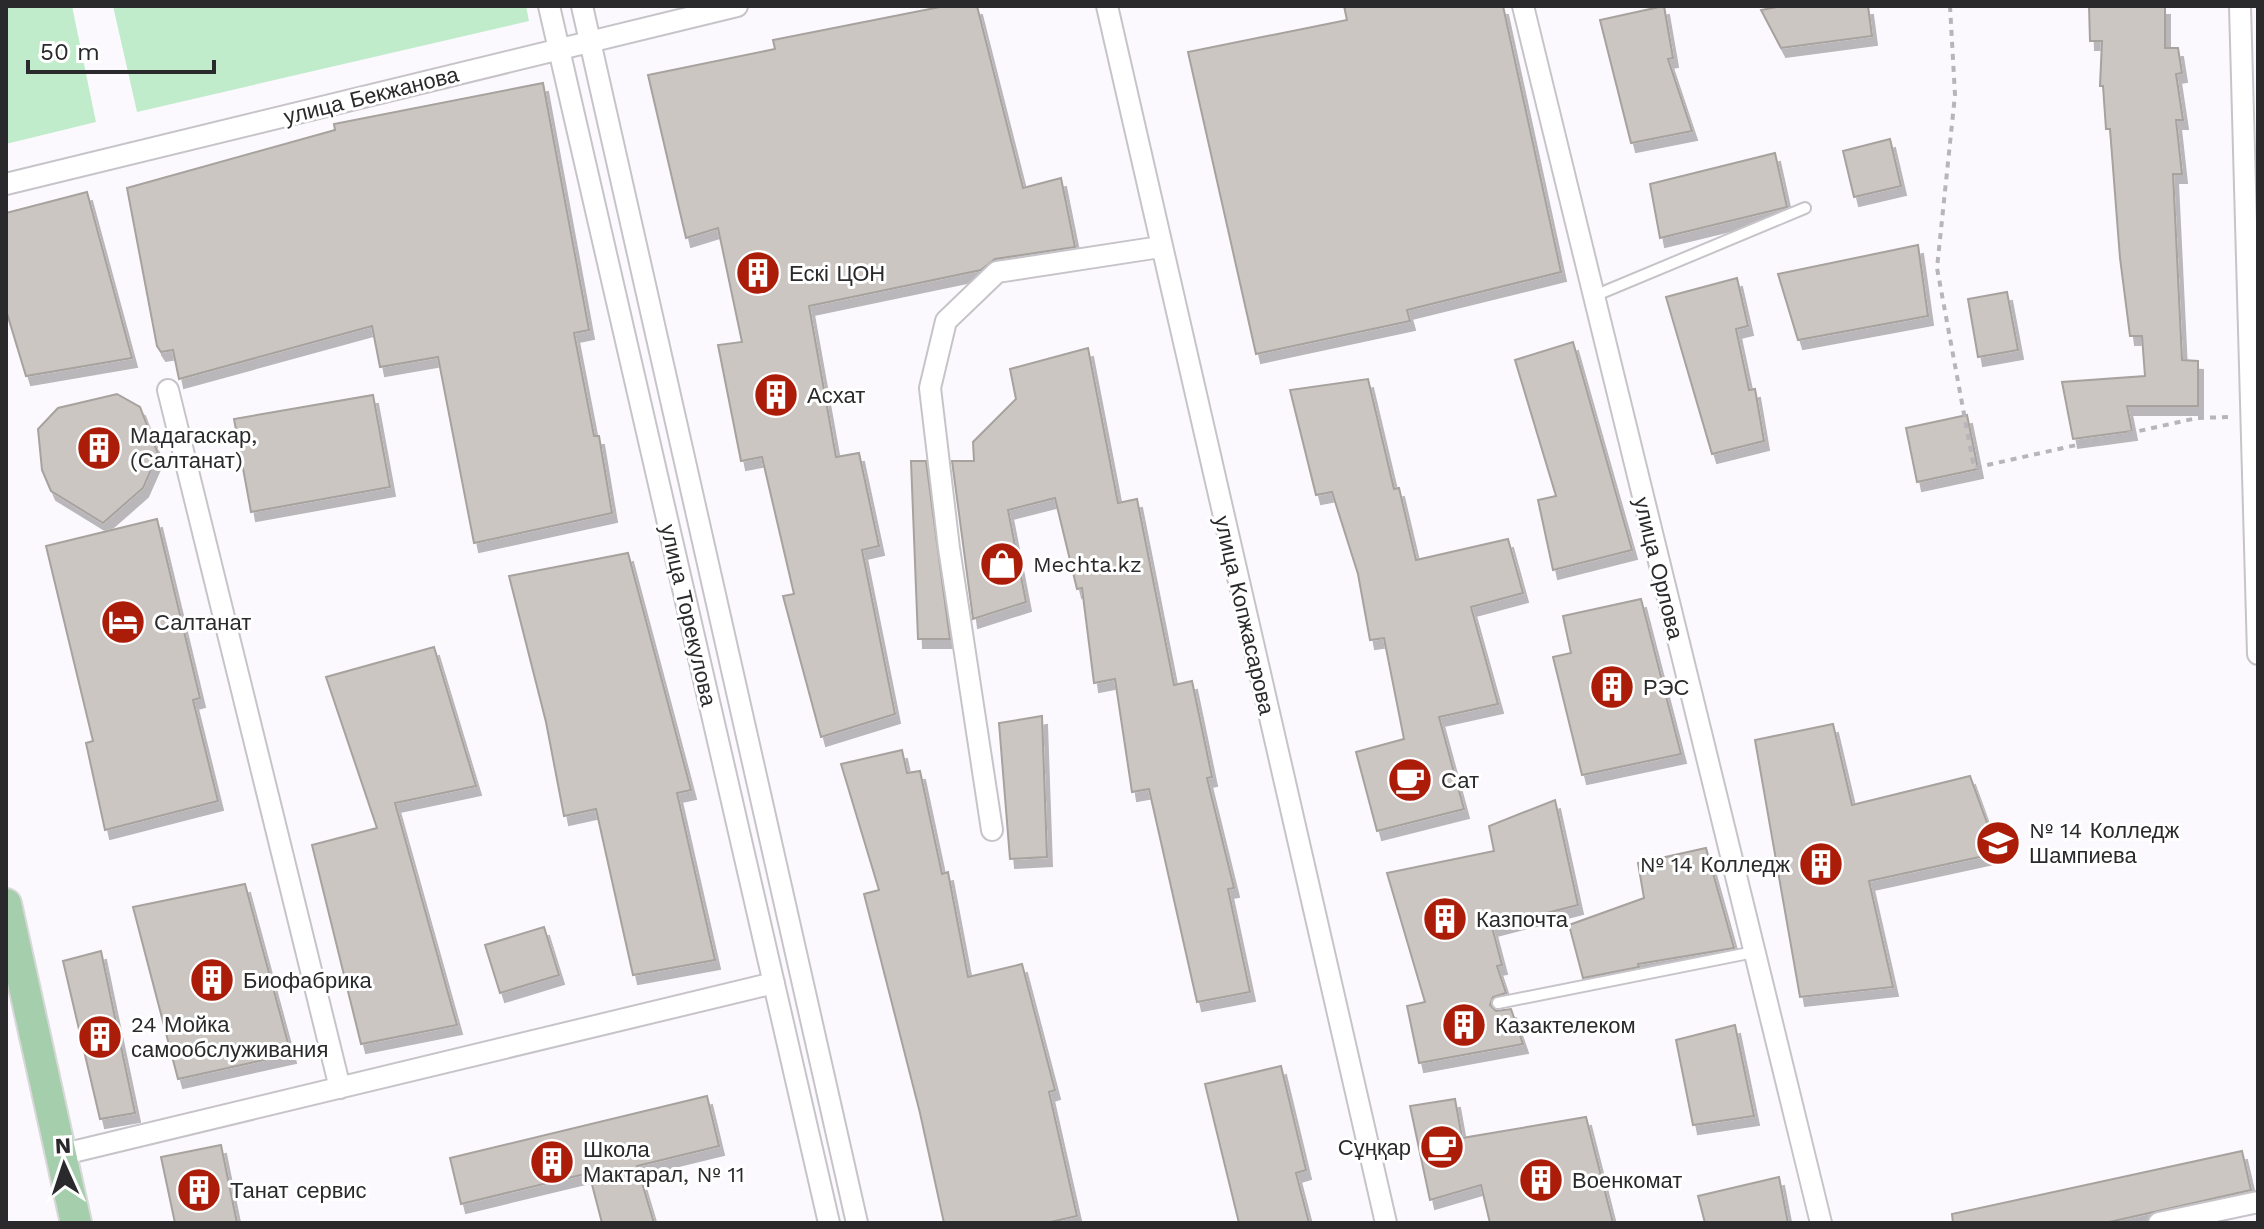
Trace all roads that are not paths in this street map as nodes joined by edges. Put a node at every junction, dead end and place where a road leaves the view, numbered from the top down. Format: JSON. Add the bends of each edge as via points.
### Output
{"nodes":[{"id":1,"x":549,"y":6,"type":"edge"},
{"id":2,"x":582,"y":6,"type":"edge"},
{"id":3,"x":737,"y":6,"type":"edge"},
{"id":4,"x":1107,"y":6,"type":"edge"},
{"id":5,"x":1523,"y":6,"type":"edge"},
{"id":6,"x":2240,"y":6,"type":"edge"},
{"id":7,"x":590,"y":39,"type":"junction"},
{"id":8,"x":559,"y":49,"type":"junction"},
{"id":9,"x":6,"y":184,"type":"edge"},
{"id":10,"x":1805,"y":208,"type":"dead end"},
{"id":11,"x":1160,"y":247,"type":"junction"},
{"id":12,"x":1592,"y":297,"type":"junction"},
{"id":13,"x":168,"y":390,"type":"dead end"},
{"id":14,"x":2255,"y":447,"type":"edge"},
{"id":15,"x":2258,"y":654,"type":"edge"},
{"id":16,"x":992,"y":830,"type":"dead end"},
{"id":17,"x":6,"y":904,"type":"edge"},
{"id":18,"x":1754,"y":952,"type":"junction"},
{"id":19,"x":774,"y":983,"type":"junction"},
{"id":20,"x":1498,"y":1003,"type":"dead end"},
{"id":21,"x":340,"y":1088,"type":"junction"},
{"id":22,"x":60,"y":1155,"type":"junction"},
{"id":23,"x":2258,"y":1202,"type":"edge"},
{"id":24,"x":76,"y":1223,"type":"edge"},
{"id":25,"x":829,"y":1223,"type":"edge"},
{"id":26,"x":857,"y":1223,"type":"edge"},
{"id":27,"x":1386,"y":1223,"type":"edge"},
{"id":28,"x":1821,"y":1223,"type":"edge"},
{"id":29,"x":2159,"y":1223,"type":"edge"}],
"edges":[{"from":1,"to":8,"type":"street","name":"улица Торекулова"},
{"from":2,"to":7,"type":"street","name":"улица Торекулова"},
{"from":3,"to":7,"type":"street","name":"улица Бекжанова"},
{"from":4,"to":11,"type":"street","name":"улица Копжасарова"},
{"from":5,"to":12,"type":"street","name":"улица Орлова"},
{"from":6,"to":14,"type":"street"},
{"from":7,"to":8,"type":"street","name":"улица Бекжанова"},
{"from":7,"to":26,"type":"street","name":"улица Торекулова"},
{"from":8,"to":9,"type":"street","name":"улица Бекжанова"},
{"from":8,"to":19,"type":"street","name":"улица Торекулова"},
{"from":10,"to":12,"type":"lane"},
{"from":11,"to":16,"type":"street","via":[[997,272],[946,321],[930,388]]},
{"from":11,"to":27,"type":"street","name":"улица Копжасарова"},
{"from":12,"to":18,"type":"street","name":"улица Орлова"},
{"from":13,"to":21,"type":"street"},
{"from":14,"to":15,"type":"street"},
{"from":17,"to":22,"type":"main road"},
{"from":18,"to":20,"type":"lane"},
{"from":18,"to":28,"type":"street","name":"улица Орлова"},
{"from":19,"to":21,"type":"street"},
{"from":19,"to":25,"type":"street","name":"улица Торекулова"},
{"from":21,"to":22,"type":"street"},
{"from":22,"to":24,"type":"main road"},
{"from":23,"to":29,"type":"street"}]}
